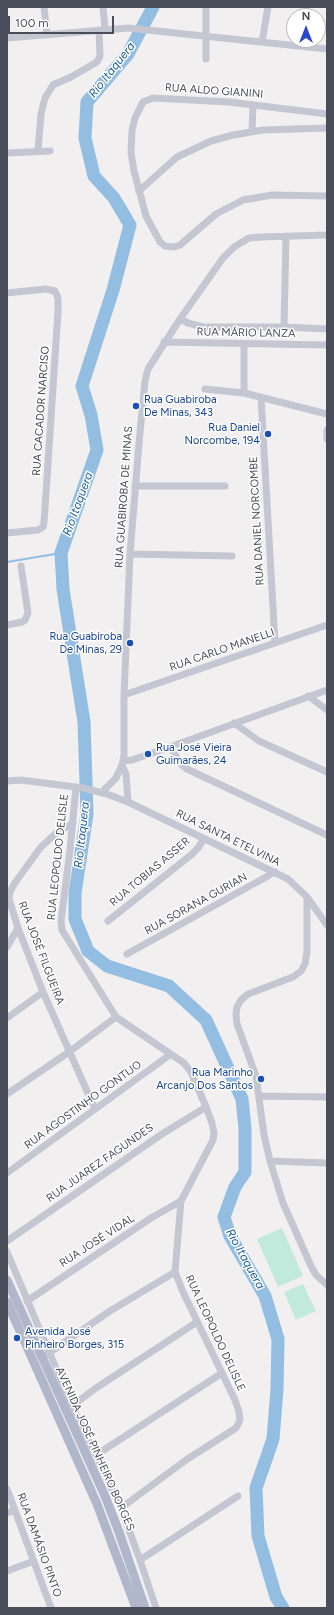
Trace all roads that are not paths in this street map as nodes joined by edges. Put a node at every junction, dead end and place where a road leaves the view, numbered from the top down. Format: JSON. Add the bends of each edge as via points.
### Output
{"nodes":[{"id":1,"x":44,"y":7,"type":"edge"},
{"id":2,"x":103,"y":7,"type":"edge"},
{"id":3,"x":206,"y":7,"type":"edge"},
{"id":4,"x":268,"y":7,"type":"edge"},
{"id":5,"x":102,"y":30,"type":"junction"},
{"id":6,"x":46,"y":35,"type":"junction"},
{"id":7,"x":206,"y":36,"type":"junction"},
{"id":8,"x":7,"y":38,"type":"edge"},
{"id":9,"x":262,"y":42,"type":"junction"},
{"id":10,"x":327,"y":49,"type":"edge"},
{"id":11,"x":206,"y":59,"type":"dead end"},
{"id":12,"x":253,"y":105,"type":"junction"},
{"id":13,"x":327,"y":114,"type":"edge"},
{"id":14,"x":327,"y":128,"type":"edge"},
{"id":15,"x":252,"y":132,"type":"junction"},
{"id":16,"x":50,"y":150,"type":"dead end"},
{"id":17,"x":38,"y":151,"type":"junction"},
{"id":18,"x":7,"y":153,"type":"edge"},
{"id":19,"x":139,"y":191,"type":"junction"},
{"id":20,"x":327,"y":196,"type":"edge"},
{"id":21,"x":327,"y":235,"type":"edge"},
{"id":22,"x":286,"y":236,"type":"junction"},
{"id":23,"x":7,"y":293,"type":"edge"},
{"id":24,"x":180,"y":319,"type":"junction"},
{"id":25,"x":284,"y":327,"type":"junction"},
{"id":26,"x":327,"y":329,"type":"edge"},
{"id":27,"x":164,"y":342,"type":"junction"},
{"id":28,"x":244,"y":345,"type":"junction"},
{"id":29,"x":327,"y":345,"type":"edge"},
{"id":30,"x":205,"y":389,"type":"dead end"},
{"id":31,"x":244,"y":393,"type":"junction"},
{"id":32,"x":261,"y":397,"type":"junction"},
{"id":33,"x":327,"y":414,"type":"edge"},
{"id":34,"x":327,"y":430,"type":"edge"},
{"id":35,"x":327,"y":439,"type":"edge"},
{"id":36,"x":135,"y":486,"type":"junction"},
{"id":37,"x":225,"y":486,"type":"dead end"},
{"id":38,"x":7,"y":533,"type":"edge"},
{"id":39,"x":130,"y":554,"type":"junction"},
{"id":40,"x":232,"y":556,"type":"dead end"},
{"id":41,"x":21,"y":566,"type":"dead end"},
{"id":42,"x":7,"y":625,"type":"edge"},
{"id":43,"x":327,"y":625,"type":"edge"},
{"id":44,"x":275,"y":643,"type":"junction"},
{"id":45,"x":327,"y":690,"type":"edge"},
{"id":46,"x":124,"y":695,"type":"junction"},
{"id":47,"x":308,"y":696,"type":"junction"},
{"id":48,"x":327,"y":710,"type":"edge"},
{"id":49,"x":234,"y":723,"type":"junction"},
{"id":50,"x":170,"y":746,"type":"junction"},
{"id":51,"x":122,"y":763,"type":"junction"},
{"id":52,"x":327,"y":772,"type":"edge"},
{"id":53,"x":7,"y":781,"type":"edge"},
{"id":54,"x":79,"y":788,"type":"junction"},
{"id":55,"x":100,"y":792,"type":"junction"},
{"id":56,"x":128,"y":802,"type":"junction"},
{"id":57,"x":73,"y":823,"type":"junction"},
{"id":58,"x":327,"y":835,"type":"edge"},
{"id":59,"x":204,"y":839,"type":"junction"},
{"id":60,"x":275,"y":872,"type":"junction"},
{"id":61,"x":308,"y":897,"type":"junction"},
{"id":62,"x":325,"y":915,"type":"edge"},
{"id":63,"x":108,"y":921,"type":"dead end"},
{"id":64,"x":327,"y":925,"type":"edge"},
{"id":65,"x":18,"y":928,"type":"junction"},
{"id":66,"x":7,"y":947,"type":"edge"},
{"id":67,"x":127,"y":954,"type":"dead end"},
{"id":68,"x":43,"y":992,"type":"junction"},
{"id":69,"x":116,"y":1017,"type":"junction"},
{"id":70,"x":7,"y":1018,"type":"edge"},
{"id":71,"x":69,"y":1052,"type":"junction"},
{"id":72,"x":171,"y":1054,"type":"junction"},
{"id":73,"x":7,"y":1094,"type":"edge"},
{"id":74,"x":260,"y":1096,"type":"junction"},
{"id":75,"x":327,"y":1097,"type":"edge"},
{"id":76,"x":206,"y":1107,"type":"junction"},
{"id":77,"x":95,"y":1109,"type":"junction"},
{"id":78,"x":270,"y":1161,"type":"junction"},
{"id":79,"x":327,"y":1163,"type":"edge"},
{"id":80,"x":7,"y":1173,"type":"edge"},
{"id":81,"x":181,"y":1201,"type":"junction"},
{"id":82,"x":7,"y":1240,"type":"edge"},
{"id":83,"x":7,"y":1252,"type":"edge"},
{"id":84,"x":175,"y":1272,"type":"junction"},
{"id":85,"x":7,"y":1280,"type":"edge"},
{"id":86,"x":327,"y":1285,"type":"edge"},
{"id":87,"x":28,"y":1301,"type":"junction"},
{"id":88,"x":7,"y":1302,"type":"edge"},
{"id":89,"x":197,"y":1322,"type":"junction"},
{"id":90,"x":42,"y":1358,"type":"junction"},
{"id":91,"x":222,"y":1373,"type":"junction"},
{"id":92,"x":72,"y":1406,"type":"junction"},
{"id":93,"x":96,"y":1455,"type":"junction"},
{"id":94,"x":7,"y":1489,"type":"edge"},
{"id":95,"x":238,"y":1496,"type":"dead end"},
{"id":96,"x":121,"y":1508,"type":"junction"},
{"id":97,"x":15,"y":1510,"type":"junction"},
{"id":98,"x":7,"y":1513,"type":"edge"},
{"id":99,"x":140,"y":1560,"type":"junction"},
{"id":100,"x":34,"y":1561,"type":"junction"},
{"id":101,"x":7,"y":1571,"type":"edge"},
{"id":102,"x":51,"y":1608,"type":"edge"},
{"id":103,"x":136,"y":1608,"type":"edge"},
{"id":104,"x":145,"y":1608,"type":"edge"},
{"id":105,"x":156,"y":1608,"type":"edge"}],
"edges":[{"from":1,"to":6,"type":"street"},
{"from":2,"to":5,"type":"street"},
{"from":3,"to":7,"type":"street"},
{"from":4,"to":9,"type":"street"},
{"from":5,"to":6,"type":"street"},
{"from":5,"to":7,"type":"street","via":[[128,28]]},
{"from":5,"to":17,"type":"street","via":[[100,56],[97,62],[71,78],[53,85],[45,98]]},
{"from":6,"to":8,"type":"street"},
{"from":7,"to":9,"type":"street"},
{"from":7,"to":11,"type":"street"},
{"from":9,"to":10,"type":"street"},
{"from":12,"to":13,"type":"street","name":"RUA ALDO GIANINI"},
{"from":12,"to":15,"type":"street"},
{"from":12,"to":19,"type":"street","name":"RUA ALDO GIANINI","via":[[160,98],[143,102],[132,130],[131,153]]},
{"from":14,"to":15,"type":"street"},
{"from":15,"to":19,"type":"street","via":[[211,141],[177,157]]},
{"from":16,"to":17,"type":"street"},
{"from":17,"to":18,"type":"street"},
{"from":19,"to":20,"type":"street","name":"RUA ALDO GIANINI","via":[[154,234],[166,246],[174,247],[183,243],[216,214],[243,200],[272,195]]},
{"from":21,"to":22,"type":"street","name":"RUA GUABIROBA DE MINAS"},
{"from":22,"to":24,"type":"street","name":"RUA GUABIROBA DE MINAS","via":[[249,238],[234,246]]},
{"from":22,"to":25,"type":"street"},
{"from":23,"to":38,"type":"street","name":"RUA CACADOR NARCISO","via":[[52,290],[56,293],[58,312],[43,527],[40,530]]},
{"from":24,"to":25,"type":"street","name":"RUA MÁRIO LANZA","via":[[204,327]]},
{"from":24,"to":27,"type":"street","name":"RUA GUABIROBA DE MINAS"},
{"from":25,"to":26,"type":"street","name":"RUA MÁRIO LANZA"},
{"from":27,"to":28,"type":"street","name":"RUA MÁRIO LANZA"},
{"from":27,"to":36,"type":"street","name":"RUA GUABIROBA DE MINAS","via":[[148,369],[145,381]]},
{"from":28,"to":29,"type":"street","name":"RUA MÁRIO LANZA"},
{"from":28,"to":31,"type":"street"},
{"from":30,"to":31,"type":"street"},
{"from":31,"to":32,"type":"street"},
{"from":32,"to":33,"type":"street"},
{"from":32,"to":44,"type":"street","name":"RUA DANIEL NORCOMBE"},
{"from":34,"to":35,"type":"street"},
{"from":36,"to":37,"type":"street"},
{"from":36,"to":39,"type":"street","name":"RUA GUABIROBA DE MINAS"},
{"from":39,"to":40,"type":"street"},
{"from":39,"to":46,"type":"street","name":"RUA GUABIROBA DE MINAS"},
{"from":41,"to":42,"type":"street","via":[[28,613],[22,622]]},
{"from":43,"to":44,"type":"street","name":"RUA CARLO MANELLI"},
{"from":44,"to":46,"type":"street","name":"RUA CARLO MANELLI"},
{"from":45,"to":47,"type":"street"},
{"from":46,"to":51,"type":"street","name":"RUA GUABIROBA DE MINAS"},
{"from":47,"to":48,"type":"street"},
{"from":47,"to":49,"type":"street"},
{"from":49,"to":50,"type":"street"},
{"from":49,"to":52,"type":"street","via":[[259,741]]},
{"from":50,"to":51,"type":"street"},
{"from":50,"to":58,"type":"street","via":[[187,769]]},
{"from":51,"to":55,"type":"street","name":"RUA GUABIROBA DE MINAS","via":[[114,781]]},
{"from":51,"to":56,"type":"street","via":[[126,774]]},
{"from":53,"to":54,"type":"street","name":"RUA SANTA ETELVINA","via":[[21,780]]},
{"from":54,"to":55,"type":"street","name":"RUA SANTA ETELVINA"},
{"from":54,"to":57,"type":"street","name":"RUA LEOPOLDO DELISLE"},
{"from":55,"to":56,"type":"street","name":"RUA SANTA ETELVINA"},
{"from":56,"to":59,"type":"street","name":"RUA SANTA ETELVINA"},
{"from":57,"to":65,"type":"street","name":"RUA JOSÉ FILGUEIRA","via":[[41,847],[10,892],[9,903]]},
{"from":57,"to":69,"type":"street","name":"RUA LEOPOLDO DELISLE","via":[[62,930]]},
{"from":59,"to":60,"type":"street","name":"RUA SANTA ETELVINA"},
{"from":59,"to":63,"type":"street","name":"RUA TOBIAS ASSER","via":[[191,855]]},
{"from":60,"to":61,"type":"street","name":"RUA SANTA ETELVINA","via":[[288,879]]},
{"from":60,"to":67,"type":"street","name":"RUA SORANA GURIAN"},
{"from":61,"to":62,"type":"street","name":"RUA SANTA ETELVINA"},
{"from":61,"to":74,"type":"street","via":[[307,951],[301,971],[293,977],[248,994],[237,1007],[238,1024],[256,1076]]},
{"from":62,"to":64,"type":"street","name":"RUA SANTA ETELVINA"},
{"from":65,"to":66,"type":"street"},
{"from":65,"to":68,"type":"street","name":"RUA JOSÉ FILGUEIRA"},
{"from":68,"to":70,"type":"street"},
{"from":68,"to":71,"type":"street","name":"RUA JOSÉ FILGUEIRA"},
{"from":69,"to":71,"type":"street"},
{"from":69,"to":72,"type":"street","name":"RUA LEOPOLDO DELISLE"},
{"from":71,"to":73,"type":"street"},
{"from":71,"to":77,"type":"street","name":"RUA JOSÉ FILGUEIRA"},
{"from":72,"to":76,"type":"street","name":"RUA LEOPOLDO DELISLE","via":[[184,1063],[191,1072]]},
{"from":72,"to":77,"type":"street","name":"RUA AGOSTINHO GONTIJO"},
{"from":74,"to":75,"type":"street"},
{"from":74,"to":78,"type":"street"},
{"from":76,"to":81,"type":"street","name":"RUA LEOPOLDO DELISLE","via":[[213,1128],[213,1140]]},
{"from":76,"to":82,"type":"street","name":"RUA JUAREZ FAGUNDES","via":[[162,1134]]},
{"from":77,"to":80,"type":"street","name":"RUA AGOSTINHO GONTIJO"},
{"from":78,"to":79,"type":"street"},
{"from":78,"to":86,"type":"street","via":[[284,1203],[311,1266]]},
{"from":81,"to":84,"type":"street","name":"RUA LEOPOLDO DELISLE"},
{"from":81,"to":87,"type":"street","name":"RUA JOSÉ VIDAL","via":[[151,1218]]},
{"from":83,"to":87,"type":"street"},
{"from":84,"to":89,"type":"street","name":"RUA LEOPOLDO DELISLE"},
{"from":84,"to":90,"type":"street","via":[[110,1311]]},
{"from":85,"to":90,"type":"main road","name":"AVENIDA JOSÉ PINHEIRO BORGES"},
{"from":87,"to":90,"type":"street"},
{"from":88,"to":90,"type":"main road","name":"AVENIDA JOSÉ PINHEIRO BORGES"},
{"from":89,"to":91,"type":"street","name":"RUA LEOPOLDO DELISLE"},
{"from":89,"to":92,"type":"street"},
{"from":90,"to":92,"type":"street"},
{"from":90,"to":103,"type":"main road","name":"AVENIDA JOSÉ PINHEIRO BORGES"},
{"from":90,"to":104,"type":"main road","name":"AVENIDA JOSÉ PINHEIRO BORGES","via":[[108,1503]]},
{"from":91,"to":93,"type":"street"},
{"from":91,"to":96,"type":"street","name":"RUA LEOPOLDO DELISLE","via":[[239,1412],[240,1420],[236,1428],[186,1460]]},
{"from":92,"to":93,"type":"street"},
{"from":93,"to":96,"type":"street"},
{"from":94,"to":97,"type":"street","name":"RUA DAMÁSIO PINTO"},
{"from":95,"to":99,"type":"street"},
{"from":96,"to":99,"type":"street"},
{"from":97,"to":98,"type":"street"},
{"from":97,"to":100,"type":"street","name":"RUA DAMÁSIO PINTO"},
{"from":99,"to":105,"type":"street"},
{"from":100,"to":101,"type":"street"},
{"from":100,"to":102,"type":"street","name":"RUA DAMÁSIO PINTO"}]}
